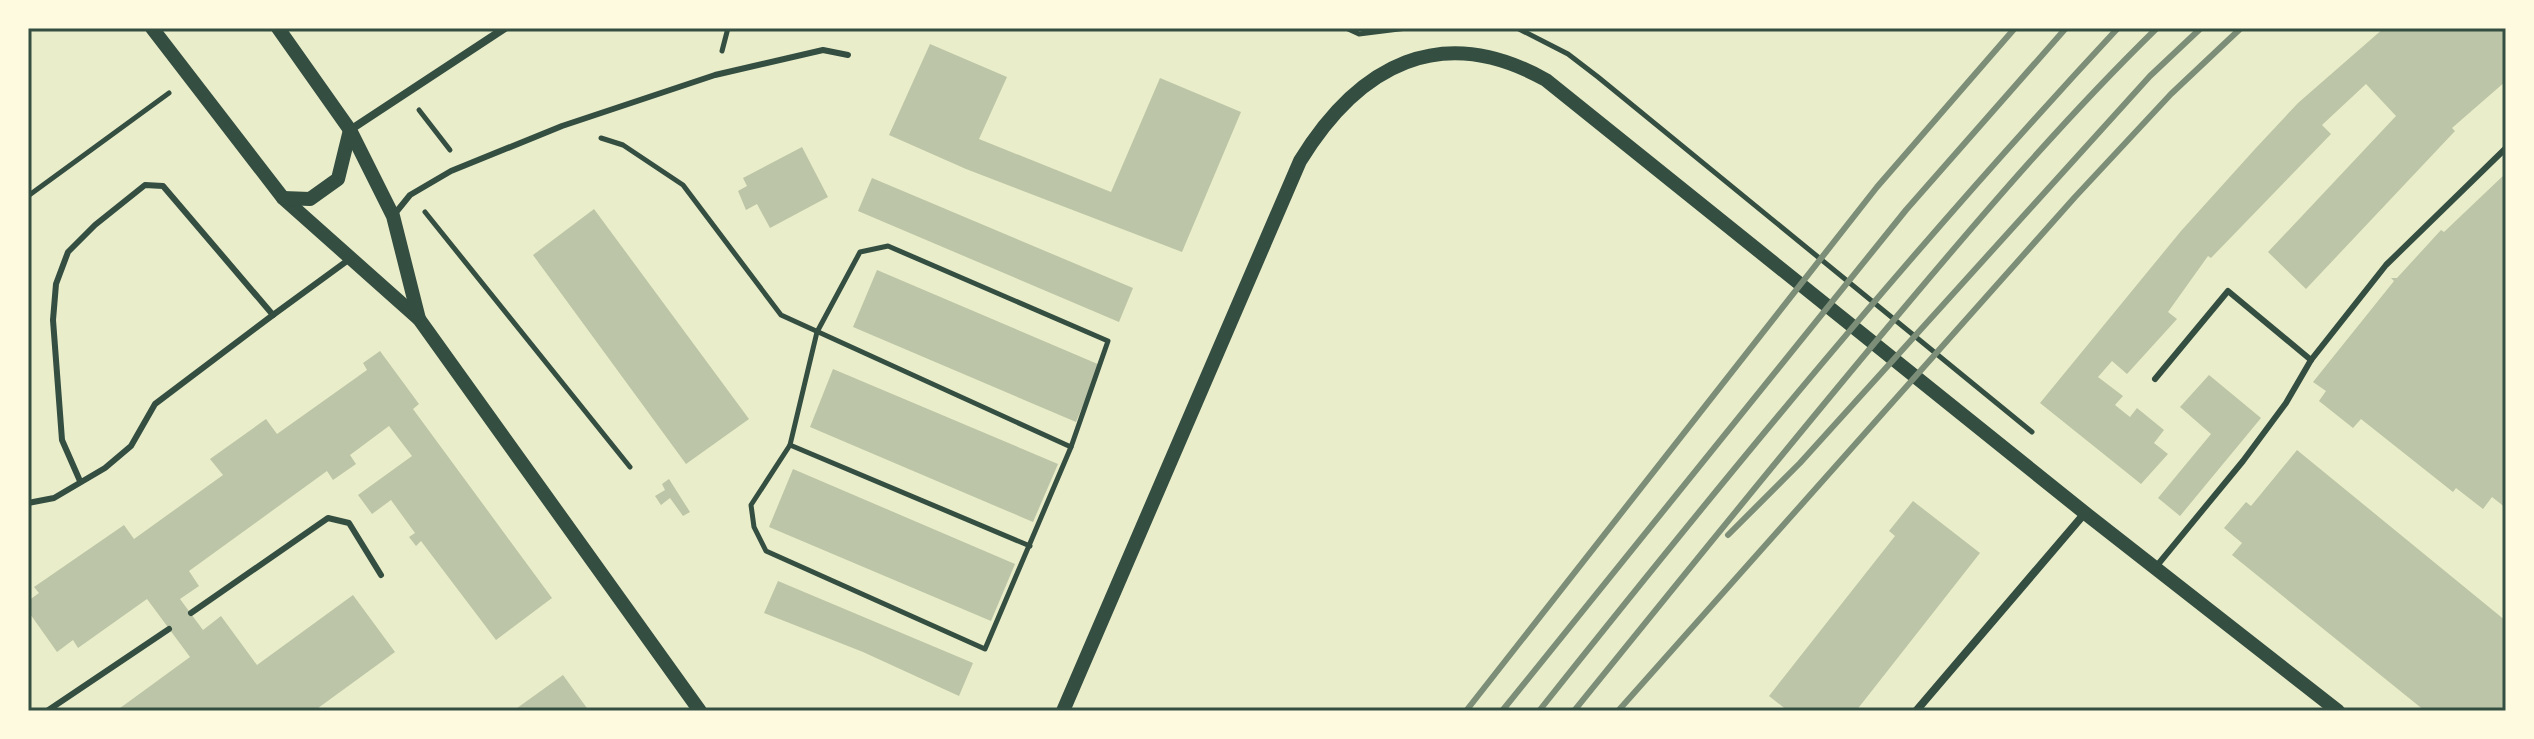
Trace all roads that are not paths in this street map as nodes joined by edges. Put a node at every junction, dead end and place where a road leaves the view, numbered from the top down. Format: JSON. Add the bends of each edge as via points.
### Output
{"nodes":[{"id":1,"x":152,"y":28,"type":"edge"},
{"id":2,"x":278,"y":28,"type":"edge"},
{"id":3,"x":505,"y":28,"type":"edge"},
{"id":4,"x":848,"y":55,"type":"dead end"},
{"id":5,"x":350,"y":130,"type":"junction"},
{"id":6,"x":2506,"y":148,"type":"edge"},
{"id":7,"x":283,"y":198,"type":"junction"},
{"id":8,"x":393,"y":216,"type":"junction"},
{"id":9,"x":351,"y":258,"type":"junction"},
{"id":10,"x":273,"y":315,"type":"junction"},
{"id":11,"x":419,"y":319,"type":"junction"},
{"id":12,"x":2311,"y":360,"type":"junction"},
{"id":13,"x":2155,"y":379,"type":"dead end"},
{"id":14,"x":80,"y":481,"type":"junction"},
{"id":15,"x":28,"y":503,"type":"edge"},
{"id":16,"x":2085,"y":513,"type":"junction"},
{"id":17,"x":2155,"y":568,"type":"junction"},
{"id":18,"x":381,"y":575,"type":"dead end"},
{"id":19,"x":191,"y":613,"type":"dead end"},
{"id":20,"x":169,"y":629,"type":"dead end"},
{"id":21,"x":47,"y":711,"type":"edge"},
{"id":22,"x":700,"y":711,"type":"edge"},
{"id":23,"x":1063,"y":711,"type":"edge"},
{"id":24,"x":1916,"y":711,"type":"edge"},
{"id":25,"x":2338,"y":711,"type":"edge"}],
"edges":[{"from":1,"to":7,"type":"street"},
{"from":2,"to":5,"type":"street"},
{"from":3,"to":5,"type":"street"},
{"from":4,"to":8,"type":"lane","via":[[823,50],[715,75],[562,126],[463,166],[410,195]]},
{"from":5,"to":7,"type":"street","via":[[338,179],[310,199]]},
{"from":5,"to":8,"type":"street"},
{"from":6,"to":12,"type":"lane","via":[[2386,265]]},
{"from":7,"to":9,"type":"street"},
{"from":8,"to":11,"type":"street"},
{"from":9,"to":10,"type":"lane"},
{"from":9,"to":11,"type":"street"},
{"from":10,"to":14,"type":"lane","via":[[155,404],[131,446]]},
{"from":10,"to":14,"type":"lane","via":[[163,186],[145,185],[95,225],[68,252],[54,298],[62,440]]},
{"from":11,"to":22,"type":"street"},
{"from":12,"to":13,"type":"lane","via":[[2228,291]]},
{"from":12,"to":17,"type":"lane","via":[[2278,414]]},
{"from":14,"to":15,"type":"lane","via":[[54,498]]},
{"from":16,"to":17,"type":"street"},
{"from":16,"to":23,"type":"street","via":[[1577,104],[1523,67],[1495,57],[1442,52],[1399,63],[1372,79],[1337,109],[1312,142],[1286,190]]},
{"from":16,"to":24,"type":"street"},
{"from":17,"to":25,"type":"street"},
{"from":18,"to":19,"type":"lane","via":[[349,523],[328,518]]},
{"from":20,"to":21,"type":"lane"}]}
